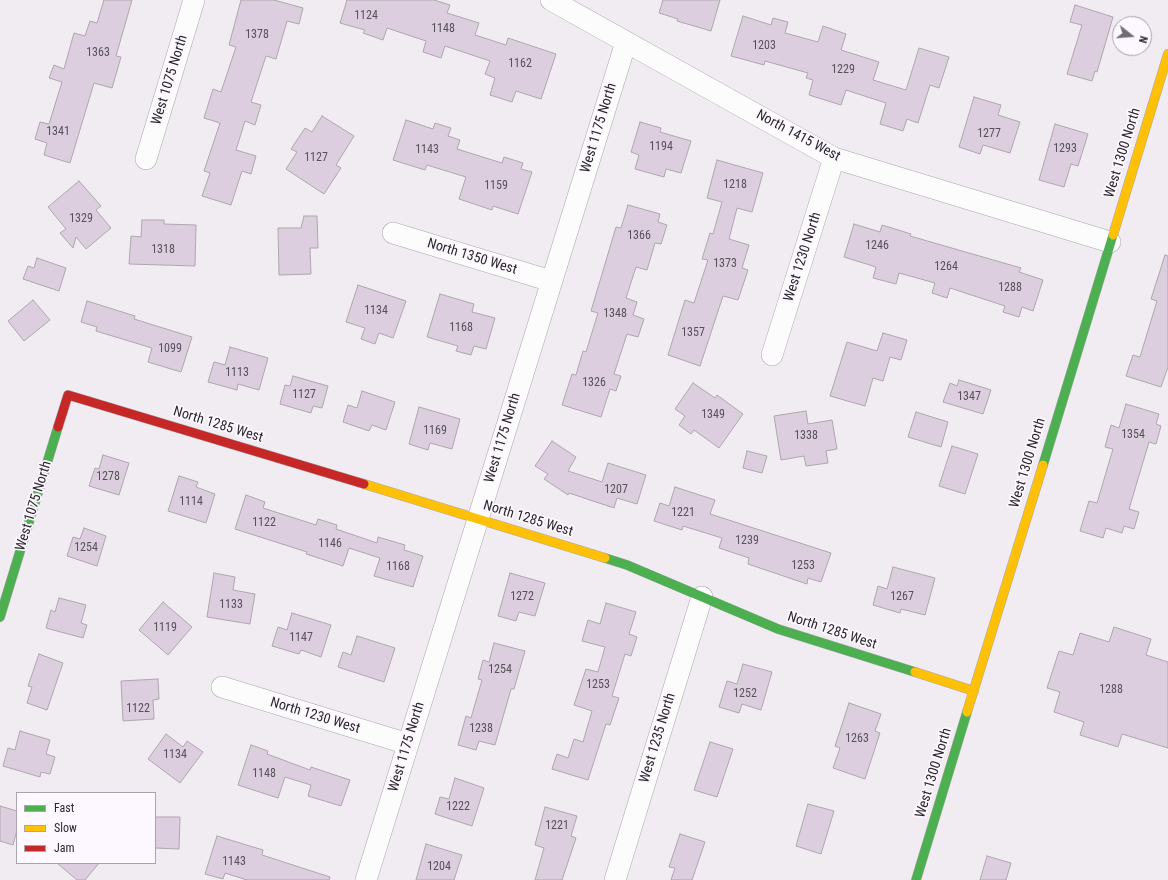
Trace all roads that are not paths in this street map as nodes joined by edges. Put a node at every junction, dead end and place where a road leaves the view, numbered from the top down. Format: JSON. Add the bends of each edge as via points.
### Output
{"nodes":[{"id":1,"x":194,"y":0,"type":"edge"},
{"id":2,"x":551,"y":0,"type":"edge"},
{"id":3,"x":626,"y":42,"type":"junction"},
{"id":4,"x":1168,"y":54,"type":"edge"},
{"id":5,"x":834,"y":158,"type":"junction"},
{"id":6,"x":146,"y":160,"type":"dead end"},
{"id":7,"x":393,"y":233,"type":"dead end"},
{"id":8,"x":1110,"y":242,"type":"junction"},
{"id":9,"x":551,"y":281,"type":"junction"},
{"id":10,"x":772,"y":355,"type":"dead end"},
{"id":11,"x":68,"y":395,"type":"joint"},
{"id":12,"x":478,"y":518,"type":"junction"},
{"id":13,"x":702,"y":596,"type":"junction"},
{"id":14,"x":0,"y":617,"type":"edge"},
{"id":15,"x":222,"y":687,"type":"dead end"},
{"id":16,"x":974,"y":691,"type":"junction"},
{"id":17,"x":408,"y":744,"type":"junction"},
{"id":18,"x":366,"y":880,"type":"edge"},
{"id":19,"x":615,"y":880,"type":"edge"},
{"id":20,"x":916,"y":880,"type":"edge"}],
"edges":[{"from":1,"to":6,"type":"street","name":"West 1075 North"},
{"from":2,"to":3,"type":"street","name":"North 1415 West"},
{"from":3,"to":5,"type":"street","name":"North 1415 West"},
{"from":3,"to":9,"type":"street","name":"West 1175 North"},
{"from":4,"to":8,"type":"street","name":"West 1300 North"},
{"from":5,"to":8,"type":"street","name":"North 1415 West"},
{"from":5,"to":10,"type":"street","name":"West 1230 North"},
{"from":7,"to":9,"type":"street","name":"North 1350 West"},
{"from":8,"to":16,"type":"street","name":"West 1300 North"},
{"from":9,"to":12,"type":"street","name":"West 1175 North"},
{"from":11,"to":12,"type":"street","name":"North 1285 West"},
{"from":11,"to":14,"type":"street","name":"West 1075 North"},
{"from":12,"to":13,"type":"street","name":"North 1285 West","via":[[627,565]]},
{"from":12,"to":17,"type":"street","name":"West 1175 North"},
{"from":13,"to":16,"type":"street","name":"North 1285 West","via":[[778,629]]},
{"from":13,"to":19,"type":"street","name":"West 1235 North"},
{"from":15,"to":17,"type":"street","name":"North 1230 West"},
{"from":16,"to":20,"type":"street","name":"West 1300 North"},
{"from":17,"to":18,"type":"street","name":"West 1175 North"}]}
